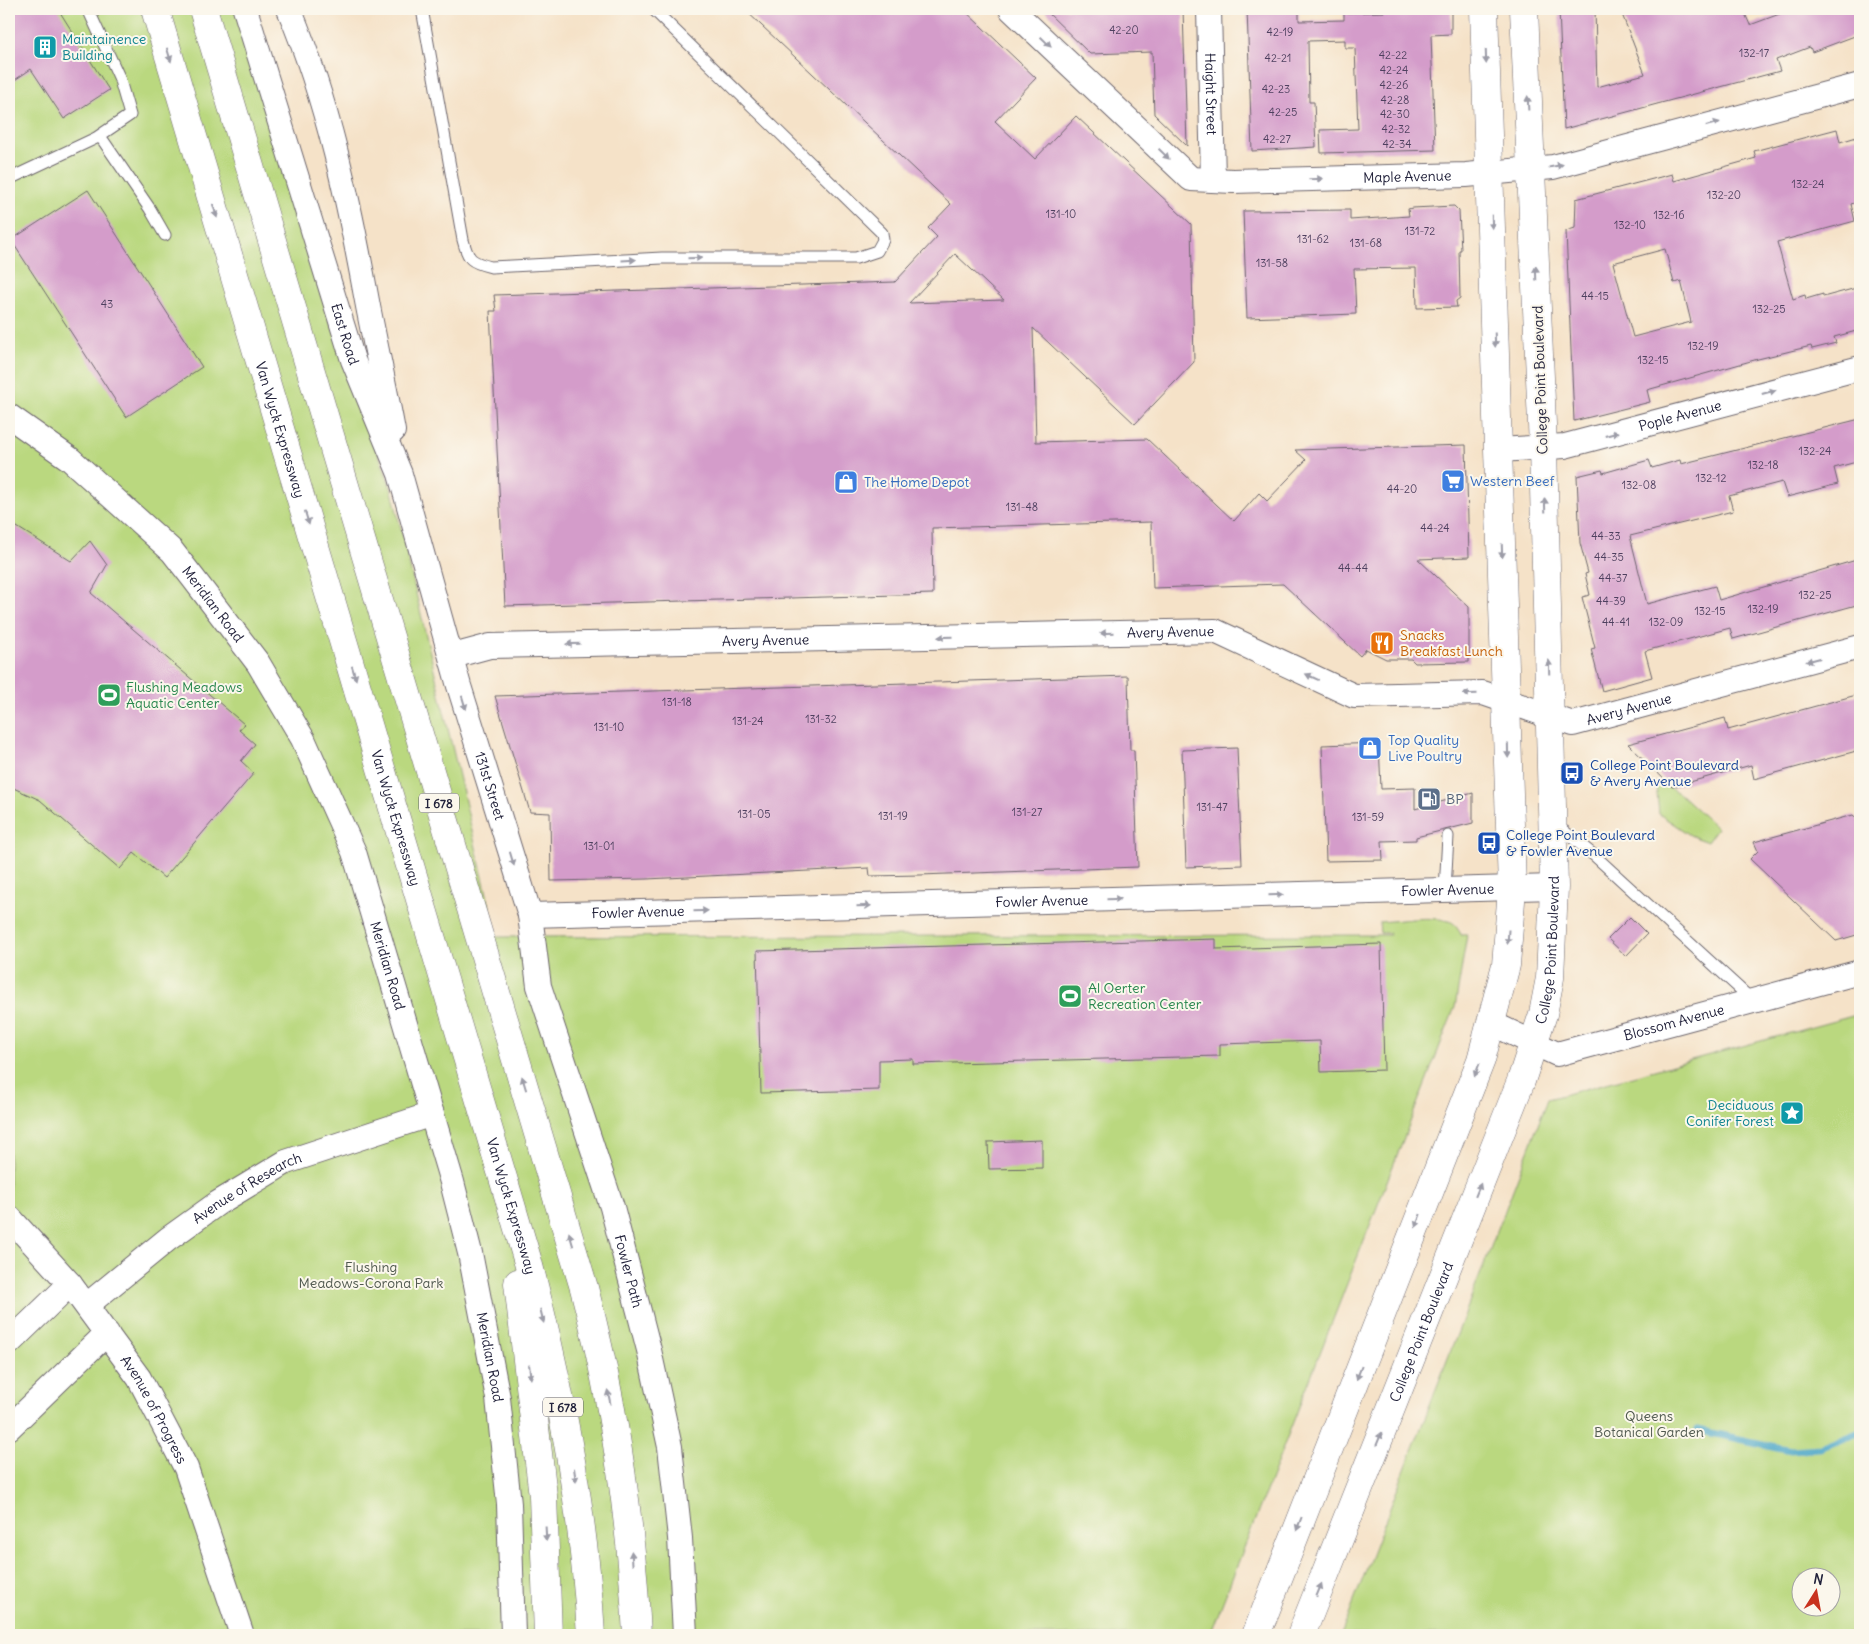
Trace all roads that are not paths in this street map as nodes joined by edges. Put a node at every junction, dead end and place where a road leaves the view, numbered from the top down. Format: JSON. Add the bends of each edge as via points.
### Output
{"nodes":[{"id":1,"x":88,"y":9,"type":"edge"},
{"id":2,"x":155,"y":9,"type":"edge"},
{"id":3,"x":203,"y":9,"type":"edge"},
{"id":4,"x":245,"y":9,"type":"edge"},
{"id":5,"x":289,"y":9,"type":"edge"},
{"id":6,"x":422,"y":9,"type":"edge"},
{"id":7,"x":653,"y":9,"type":"edge"},
{"id":8,"x":1011,"y":9,"type":"edge"},
{"id":9,"x":1209,"y":9,"type":"edge"},
{"id":10,"x":1484,"y":9,"type":"edge"},
{"id":11,"x":1524,"y":9,"type":"edge"},
{"id":12,"x":1860,"y":85,"type":"edge"},
{"id":13,"x":100,"y":136,"type":"junction"},
{"id":14,"x":1532,"y":169,"type":"junction"},
{"id":15,"x":1490,"y":173,"type":"junction"},
{"id":16,"x":9,"y":179,"type":"edge"},
{"id":17,"x":1213,"y":180,"type":"junction"},
{"id":18,"x":165,"y":235,"type":"dead end"},
{"id":19,"x":1860,"y":368,"type":"edge"},
{"id":20,"x":9,"y":416,"type":"edge"},
{"id":21,"x":1543,"y":447,"type":"junction"},
{"id":22,"x":1499,"y":450,"type":"junction"},
{"id":23,"x":400,"y":474,"type":"junction"},
{"id":24,"x":1860,"y":647,"type":"edge"},
{"id":25,"x":453,"y":656,"type":"junction"},
{"id":26,"x":1507,"y":702,"type":"junction"},
{"id":27,"x":1550,"y":716,"type":"junction"},
{"id":28,"x":1553,"y":822,"type":"junction"},
{"id":29,"x":1448,"y":836,"type":"dead end"},
{"id":30,"x":1554,"y":887,"type":"junction"},
{"id":31,"x":1512,"y":888,"type":"junction"},
{"id":32,"x":1445,"y":890,"type":"junction"},
{"id":33,"x":530,"y":916,"type":"junction"},
{"id":34,"x":1860,"y":972,"type":"edge"},
{"id":35,"x":1752,"y":1000,"type":"junction"},
{"id":36,"x":1491,"y":1024,"type":"junction"},
{"id":37,"x":1535,"y":1044,"type":"junction"},
{"id":38,"x":432,"y":1114,"type":"junction"},
{"id":39,"x":506,"y":1185,"type":"junction"},
{"id":40,"x":9,"y":1217,"type":"edge"},
{"id":41,"x":70,"y":1284,"type":"junction"},
{"id":42,"x":87,"y":1305,"type":"junction"},
{"id":43,"x":107,"y":1333,"type":"junction"},
{"id":44,"x":9,"y":1343,"type":"edge"},
{"id":45,"x":9,"y":1428,"type":"edge"},
{"id":46,"x":242,"y":1635,"type":"edge"},
{"id":47,"x":513,"y":1635,"type":"edge"},
{"id":48,"x":548,"y":1635,"type":"edge"},
{"id":49,"x":591,"y":1635,"type":"edge"},
{"id":50,"x":638,"y":1635,"type":"edge"},
{"id":51,"x":685,"y":1635,"type":"edge"},
{"id":52,"x":1256,"y":1635,"type":"edge"},
{"id":53,"x":1301,"y":1635,"type":"edge"}],
"edges":[{"from":1,"to":13,"type":"lane","via":[[119,77],[130,114]]},
{"from":2,"to":39,"type":"main road","name":"Van Wyck Expressway","number":"I 678","one_way":true},
{"from":50,"to":3,"type":"main road","number":"I 678","one_way":true,"via":[[619,1446],[580,1272]]},
{"from":4,"to":23,"type":"street","name":"East Road","via":[[353,360]]},
{"from":5,"to":23,"type":"street","via":[[306,48],[341,169]]},
{"from":6,"to":7,"type":"lane","one_way":true,"via":[[466,255],[474,263],[491,267],[727,257],[856,258],[877,251],[883,240],[882,233]]},
{"from":8,"to":17,"type":"street","name":"Maple Avenue","one_way":true,"via":[[1190,179]]},
{"from":9,"to":17,"type":"street","name":"Haight Street"},
{"from":10,"to":15,"type":"main road","one_way":true},
{"from":14,"to":11,"type":"main road","name":"College Point Boulevard","one_way":true},
{"from":14,"to":12,"type":"street","name":"Maple Avenue","one_way":true,"via":[[1553,167]]},
{"from":13,"to":16,"type":"lane"},
{"from":13,"to":18,"type":"lane"},
{"from":14,"to":15,"type":"street","name":"Maple Avenue"},
{"from":21,"to":14,"type":"main road","name":"College Point Boulevard","one_way":true},
{"from":17,"to":15,"type":"street","name":"Maple Avenue","one_way":true},
{"from":15,"to":22,"type":"main road","one_way":true},
{"from":21,"to":19,"type":"street","name":"Pople Avenue","one_way":true,"via":[[1565,446]]},
{"from":20,"to":38,"type":"street","name":"Meridian Road","via":[[70,459],[172,551],[258,663],[307,746],[354,852]]},
{"from":21,"to":22,"type":"street","name":"Pople Avenue"},
{"from":27,"to":21,"type":"main road","name":"College Point Boulevard","one_way":true},
{"from":22,"to":26,"type":"main road","one_way":true},
{"from":23,"to":25,"type":"street","name":"East Road"},
{"from":24,"to":27,"type":"street","name":"Avery Avenue","one_way":true,"via":[[1574,724]]},
{"from":26,"to":25,"type":"street","name":"Avery Avenue","one_way":true,"via":[[1482,694],[1354,696],[1215,631],[490,646]]},
{"from":25,"to":33,"type":"street","name":"131st Street","one_way":true,"via":[[459,686]]},
{"from":26,"to":27,"type":"street","name":"Avery Avenue"},
{"from":26,"to":31,"type":"main road","one_way":true},
{"from":27,"to":28,"type":"main road","name":"College Point Boulevard"},
{"from":28,"to":30,"type":"main road","name":"College Point Boulevard"},
{"from":28,"to":35,"type":"lane","via":[[1596,857]]},
{"from":29,"to":32,"type":"lane"},
{"from":30,"to":31,"type":"street","name":"Fowler Avenue"},
{"from":30,"to":37,"type":"main road","name":"College Point Boulevard","via":[[1550,978]]},
{"from":31,"to":32,"type":"street","name":"Fowler Avenue"},
{"from":31,"to":36,"type":"main road","one_way":true,"via":[[1506,965]]},
{"from":33,"to":32,"type":"street","name":"Fowler Avenue","one_way":true},
{"from":33,"to":51,"type":"street","name":"Fowler Path","via":[[539,986],[612,1207],[668,1438],[680,1538]]},
{"from":34,"to":35,"type":"street","name":"Blossom Avenue"},
{"from":35,"to":37,"type":"street","name":"Blossom Avenue","via":[[1557,1054]]},
{"from":36,"to":37,"type":"street","name":"Blossom Avenue"},
{"from":36,"to":52,"type":"main road","one_way":true,"via":[[1481,1060]]},
{"from":53,"to":37,"type":"main road","name":"College Point Boulevard","one_way":true},
{"from":38,"to":42,"type":"street","name":"Avenue of Research","via":[[286,1162],[218,1203]]},
{"from":38,"to":47,"type":"street","name":"Meridian Road","via":[[470,1253],[498,1398],[509,1504]]},
{"from":39,"to":48,"type":"main road","one_way":true,"via":[[540,1458],[546,1535]]},
{"from":39,"to":49,"type":"main road","name":"Van Wyck Expressway","number":"I 678","one_way":true,"via":[[548,1338],[564,1414],[583,1531]]},
{"from":40,"to":41,"type":"street","name":"Avenue of Progress"},
{"from":41,"to":42,"type":"street","name":"Avenue of Progress"},
{"from":41,"to":44,"type":"street"},
{"from":42,"to":43,"type":"street","name":"Avenue of Progress"},
{"from":43,"to":45,"type":"street"},
{"from":43,"to":46,"type":"street","name":"Avenue of Progress","via":[[139,1378],[186,1468]]}]}
